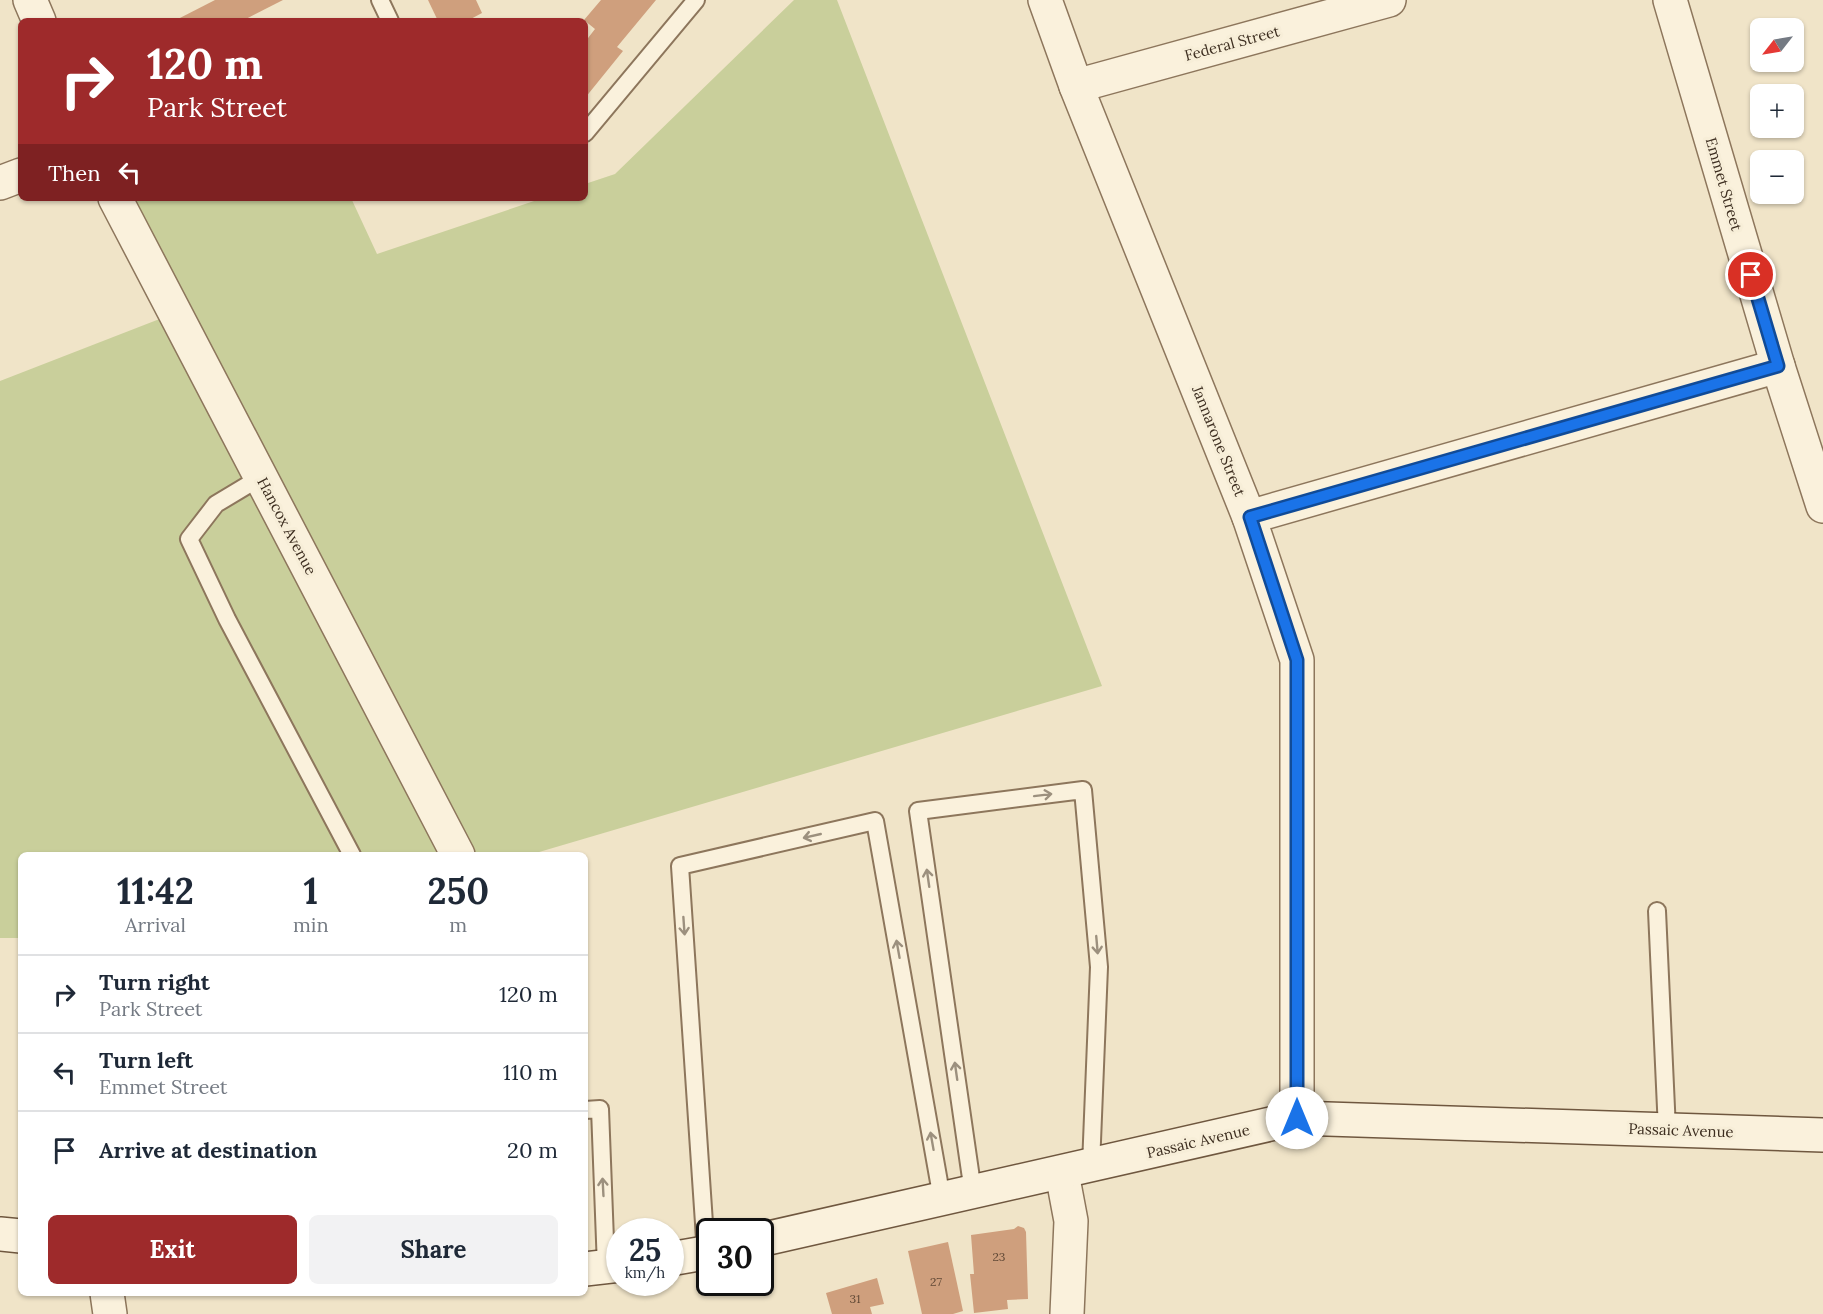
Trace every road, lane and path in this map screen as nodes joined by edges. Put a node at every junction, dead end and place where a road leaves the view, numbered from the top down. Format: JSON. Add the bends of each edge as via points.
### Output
{"nodes":[{"id":1,"x":31,"y":0,"type":"edge"},
{"id":2,"x":380,"y":0,"type":"edge"},
{"id":3,"x":696,"y":0,"type":"edge"},
{"id":4,"x":1045,"y":0,"type":"edge"},
{"id":5,"x":1389,"y":0,"type":"edge"},
{"id":6,"x":1670,"y":0,"type":"edge"},
{"id":7,"x":38,"y":18,"type":"edge"},
{"id":8,"x":389,"y":18,"type":"edge"},
{"id":9,"x":1076,"y":86,"type":"junction"},
{"id":10,"x":588,"y":129,"type":"edge"},
{"id":11,"x":18,"y":176,"type":"edge"},
{"id":12,"x":0,"y":183,"type":"edge"},
{"id":13,"x":117,"y":201,"type":"edge"},
{"id":14,"x":1778,"y":366,"type":"junction"},
{"id":15,"x":261,"y":477,"type":"junction"},
{"id":16,"x":1823,"y":506,"type":"edge"},
{"id":17,"x":1250,"y":517,"type":"junction"},
{"id":18,"x":350,"y":852,"type":"edge"},
{"id":19,"x":456,"y":852,"type":"edge"},
{"id":20,"x":1657,"y":911,"type":"dead end"},
{"id":21,"x":592,"y":1110,"type":"edge"},
{"id":22,"x":1297,"y":1118,"type":"junction"},
{"id":23,"x":1667,"y":1130,"type":"junction"},
{"id":24,"x":1823,"y":1135,"type":"edge"},
{"id":25,"x":1076,"y":1169,"type":"junction"},
{"id":26,"x":973,"y":1191,"type":"junction"},
{"id":27,"x":942,"y":1199,"type":"junction"},
{"id":28,"x":706,"y":1218,"type":"edge"},
{"id":29,"x":0,"y":1234,"type":"edge"},
{"id":30,"x":18,"y":1236,"type":"edge"},
{"id":31,"x":774,"y":1237,"type":"edge"},
{"id":32,"x":604,"y":1267,"type":"edge"},
{"id":33,"x":107,"y":1296,"type":"edge"},
{"id":34,"x":110,"y":1314,"type":"edge"},
{"id":35,"x":1067,"y":1314,"type":"edge"}],
"edges":[{"from":1,"to":7,"type":"street"},
{"from":2,"to":8,"type":"lane"},
{"from":3,"to":10,"type":"lane"},
{"from":4,"to":9,"type":"street","name":"Jannarone Street"},
{"from":5,"to":9,"type":"street","name":"Federal Street"},
{"from":6,"to":14,"type":"street","name":"Emmet Street"},
{"from":9,"to":17,"type":"street","name":"Jannarone Street"},
{"from":11,"to":12,"type":"street"},
{"from":13,"to":15,"type":"street","name":"Hancox Avenue"},
{"from":14,"to":16,"type":"street","name":"Emmet Street"},
{"from":14,"to":17,"type":"street"},
{"from":15,"to":18,"type":"lane","via":[[216,504],[189,539]]},
{"from":15,"to":19,"type":"street","name":"Hancox Avenue"},
{"from":17,"to":22,"type":"street","name":"Jannarone Street","via":[[1297,660]]},
{"from":20,"to":23,"type":"lane"},
{"from":32,"to":21,"type":"lane","one_way":true},
{"from":22,"to":23,"type":"street","name":"Passaic Avenue"},
{"from":22,"to":25,"type":"street","name":"Passaic Avenue"},
{"from":23,"to":24,"type":"street","name":"Passaic Avenue"},
{"from":25,"to":26,"type":"street","name":"Passaic Avenue"},
{"from":26,"to":25,"type":"lane","one_way":true,"via":[[918,811],[1083,790],[1099,967]]},
{"from":25,"to":35,"type":"street"},
{"from":26,"to":27,"type":"street","name":"Passaic Avenue"},
{"from":27,"to":28,"type":"lane","one_way":true,"via":[[875,821],[680,866]]},
{"from":27,"to":31,"type":"street","name":"Passaic Avenue"},
{"from":29,"to":30,"type":"street"},
{"from":33,"to":34,"type":"street"}]}
